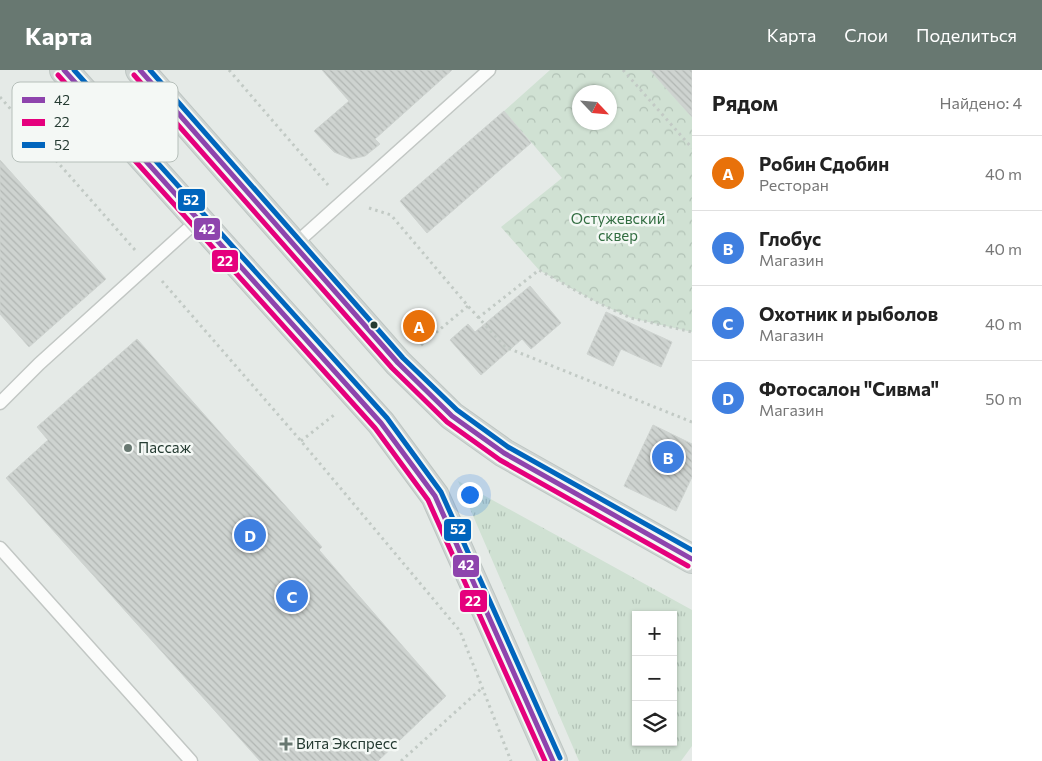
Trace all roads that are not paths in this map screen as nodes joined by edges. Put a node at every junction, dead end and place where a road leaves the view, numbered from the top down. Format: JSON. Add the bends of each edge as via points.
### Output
{"nodes":[{"id":1,"x":64,"y":70,"type":"edge"},
{"id":2,"x":140,"y":70,"type":"edge"},
{"id":3,"x":489,"y":70,"type":"edge"},
{"id":4,"x":75,"y":82,"type":"edge"},
{"id":5,"x":151,"y":82,"type":"edge"},
{"id":6,"x":178,"y":113,"type":"edge"},
{"id":7,"x":146,"y":162,"type":"edge"},
{"id":8,"x":198,"y":220,"type":"junction"},
{"id":9,"x":294,"y":245,"type":"junction"},
{"id":10,"x":1,"y":400,"type":"edge"},
{"id":11,"x":0,"y":548,"type":"edge"},
{"id":12,"x":692,"y":559,"type":"edge"},
{"id":13,"x":190,"y":761,"type":"edge"},
{"id":14,"x":553,"y":761,"type":"edge"}],
"edges":[{"from":1,"to":4,"type":"main road"},
{"from":2,"to":5,"type":"main road"},
{"from":3,"to":9,"type":"lane"},
{"from":6,"to":9,"type":"main road"},
{"from":7,"to":8,"type":"main road"},
{"from":8,"to":10,"type":"lane"},
{"from":8,"to":14,"type":"main road","via":[[380,423],[435,496]]},
{"from":9,"to":12,"type":"main road","via":[[398,363],[452,416],[504,453]]},
{"from":11,"to":13,"type":"lane"}]}
